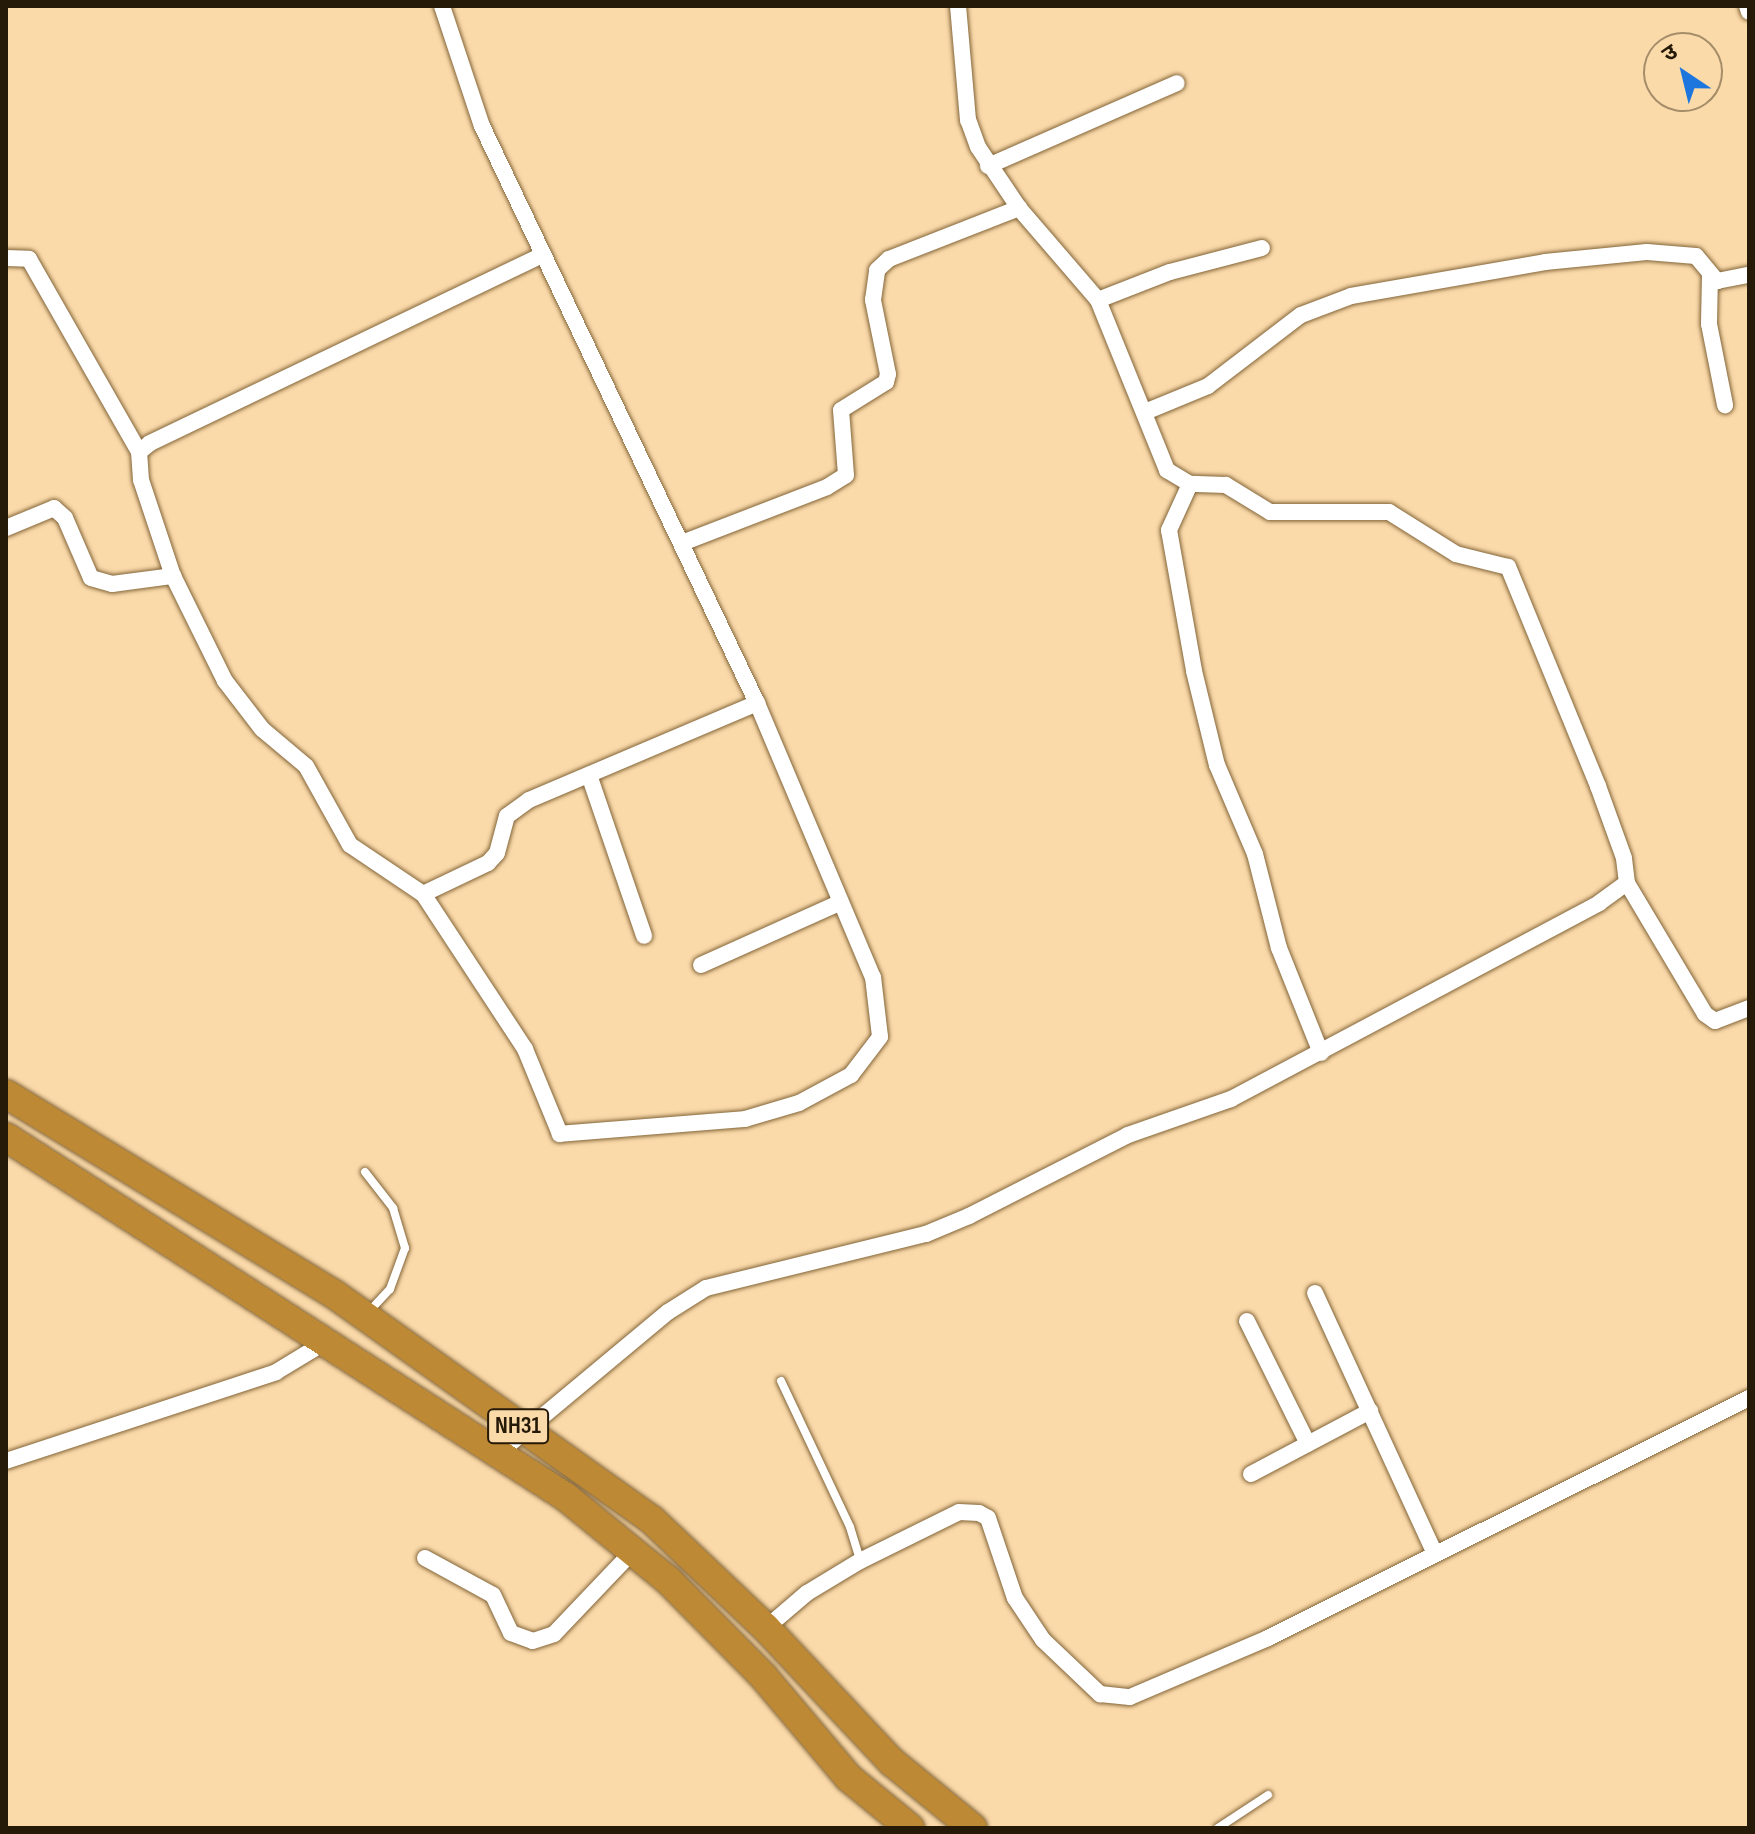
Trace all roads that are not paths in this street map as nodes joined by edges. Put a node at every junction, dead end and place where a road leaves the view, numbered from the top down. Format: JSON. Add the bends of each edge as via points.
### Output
{"nodes":[{"id":1,"x":442,"y":6,"type":"edge"},
{"id":2,"x":958,"y":6,"type":"edge"},
{"id":3,"x":1747,"y":6,"type":"edge"},
{"id":4,"x":1749,"y":12,"type":"edge"},
{"id":5,"x":1177,"y":83,"type":"dead end"},
{"id":6,"x":988,"y":166,"type":"junction"},
{"id":7,"x":1019,"y":208,"type":"junction"},
{"id":8,"x":1262,"y":248,"type":"dead end"},
{"id":9,"x":543,"y":255,"type":"junction"},
{"id":10,"x":6,"y":258,"type":"edge"},
{"id":11,"x":1710,"y":275,"type":"junction"},
{"id":12,"x":1749,"y":275,"type":"edge"},
{"id":13,"x":1098,"y":300,"type":"junction"},
{"id":14,"x":1725,"y":405,"type":"dead end"},
{"id":15,"x":1145,"y":412,"type":"junction"},
{"id":16,"x":139,"y":452,"type":"junction"},
{"id":17,"x":1190,"y":484,"type":"junction"},
{"id":18,"x":6,"y":528,"type":"edge"},
{"id":19,"x":682,"y":543,"type":"junction"},
{"id":20,"x":173,"y":576,"type":"junction"},
{"id":21,"x":757,"y":703,"type":"junction"},
{"id":22,"x":589,"y":775,"type":"junction"},
{"id":23,"x":1627,"y":883,"type":"junction"},
{"id":24,"x":423,"y":894,"type":"junction"},
{"id":25,"x":839,"y":903,"type":"junction"},
{"id":26,"x":644,"y":936,"type":"dead end"},
{"id":27,"x":701,"y":965,"type":"dead end"},
{"id":28,"x":1749,"y":1008,"type":"edge"},
{"id":29,"x":1321,"y":1053,"type":"junction"},
{"id":30,"x":6,"y":1094,"type":"edge"},
{"id":31,"x":6,"y":1137,"type":"edge"},
{"id":32,"x":365,"y":1172,"type":"dead end"},
{"id":33,"x":1315,"y":1293,"type":"dead end"},
{"id":34,"x":365,"y":1316,"type":"junction"},
{"id":35,"x":1247,"y":1321,"type":"dead end"},
{"id":36,"x":327,"y":1341,"type":"junction"},
{"id":37,"x":781,"y":1381,"type":"dead end"},
{"id":38,"x":1749,"y":1398,"type":"edge"},
{"id":39,"x":1370,"y":1411,"type":"junction"},
{"id":40,"x":523,"y":1429,"type":"junction"},
{"id":41,"x":1308,"y":1444,"type":"junction"},
{"id":42,"x":501,"y":1451,"type":"junction"},
{"id":43,"x":6,"y":1461,"type":"edge"},
{"id":44,"x":1251,"y":1474,"type":"dead end"},
{"id":45,"x":633,"y":1551,"type":"junction"},
{"id":46,"x":1434,"y":1552,"type":"junction"},
{"id":47,"x":425,"y":1558,"type":"dead end"},
{"id":48,"x":860,"y":1561,"type":"junction"},
{"id":49,"x":766,"y":1628,"type":"junction"},
{"id":50,"x":1268,"y":1795,"type":"dead end"},
{"id":51,"x":910,"y":1828,"type":"edge"},
{"id":52,"x":973,"y":1828,"type":"edge"},
{"id":53,"x":1218,"y":1828,"type":"edge"}],
"edges":[{"from":1,"to":9,"type":"street","via":[[482,126]]},
{"from":2,"to":6,"type":"street","via":[[968,120]]},
{"from":3,"to":4,"type":"street"},
{"from":5,"to":6,"type":"street"},
{"from":6,"to":7,"type":"street"},
{"from":7,"to":13,"type":"street"},
{"from":7,"to":19,"type":"street","via":[[889,259],[877,270],[873,300],[888,374],[886,382],[841,410],[846,475]]},
{"from":8,"to":13,"type":"street","via":[[1170,272]]},
{"from":9,"to":16,"type":"street"},
{"from":9,"to":19,"type":"street"},
{"from":10,"to":16,"type":"street","via":[[29,259]]},
{"from":11,"to":12,"type":"street","via":[[1717,281]]},
{"from":11,"to":14,"type":"street","via":[[1709,324]]},
{"from":11,"to":15,"type":"street","via":[[1696,256],[1647,252],[1545,262],[1351,296],[1301,315],[1208,386]]},
{"from":13,"to":15,"type":"street"},
{"from":15,"to":17,"type":"street","via":[[1167,470]]},
{"from":16,"to":20,"type":"street","via":[[141,480]]},
{"from":17,"to":23,"type":"street","via":[[1226,485],[1270,512],[1389,512],[1456,554],[1508,567],[1598,786],[1624,858]]},
{"from":17,"to":29,"type":"street","via":[[1169,530],[1194,671],[1217,765],[1255,854],[1279,948]]},
{"from":18,"to":20,"type":"street","via":[[54,508],[61,511],[91,578],[112,584]]},
{"from":19,"to":21,"type":"street"},
{"from":20,"to":24,"type":"street","via":[[240,704],[306,766],[350,845]]},
{"from":21,"to":22,"type":"street"},
{"from":21,"to":25,"type":"street"},
{"from":22,"to":24,"type":"street","via":[[517,807],[507,816],[497,853],[488,863]]},
{"from":22,"to":26,"type":"street"},
{"from":23,"to":28,"type":"street","via":[[1705,1014],[1715,1021]]},
{"from":23,"to":29,"type":"street"},
{"from":24,"to":25,"type":"street","via":[[525,1049],[556,1128],[568,1136],[745,1119],[799,1103],[851,1075],[880,1037],[881,1017],[873,977]]},
{"from":25,"to":27,"type":"street"},
{"from":29,"to":40,"type":"street","via":[[1231,1099],[1128,1135],[1013,1196],[926,1234],[706,1288]]},
{"from":30,"to":34,"type":"highway","number":"NH31"},
{"from":31,"to":36,"type":"highway","number":"NH31"},
{"from":32,"to":34,"type":"lane","via":[[393,1208],[405,1248],[390,1289]]},
{"from":33,"to":39,"type":"street"},
{"from":34,"to":40,"type":"highway","number":"NH31"},
{"from":35,"to":41,"type":"street"},
{"from":36,"to":42,"type":"highway","number":"NH31"},
{"from":36,"to":43,"type":"street","via":[[298,1362],[255,1380]]},
{"from":37,"to":48,"type":"lane","via":[[850,1527]]},
{"from":38,"to":46,"type":"street"},
{"from":39,"to":41,"type":"street"},
{"from":39,"to":46,"type":"street"},
{"from":40,"to":42,"type":"street"},
{"from":40,"to":49,"type":"highway","number":"NH31","via":[[651,1519]]},
{"from":41,"to":44,"type":"street"},
{"from":42,"to":45,"type":"highway","number":"NH31"},
{"from":45,"to":47,"type":"street","via":[[554,1634],[533,1641],[511,1633],[493,1595]]},
{"from":45,"to":51,"type":"highway","number":"NH31","via":[[763,1676],[849,1778]]},
{"from":46,"to":48,"type":"street","via":[[1217,1662],[1117,1699],[1091,1688],[1043,1640],[1015,1598],[988,1518],[979,1513],[959,1512]]},
{"from":48,"to":49,"type":"street","via":[[807,1593]]},
{"from":49,"to":52,"type":"highway","number":"NH31","via":[[880,1751]]},
{"from":50,"to":53,"type":"lane"}]}
